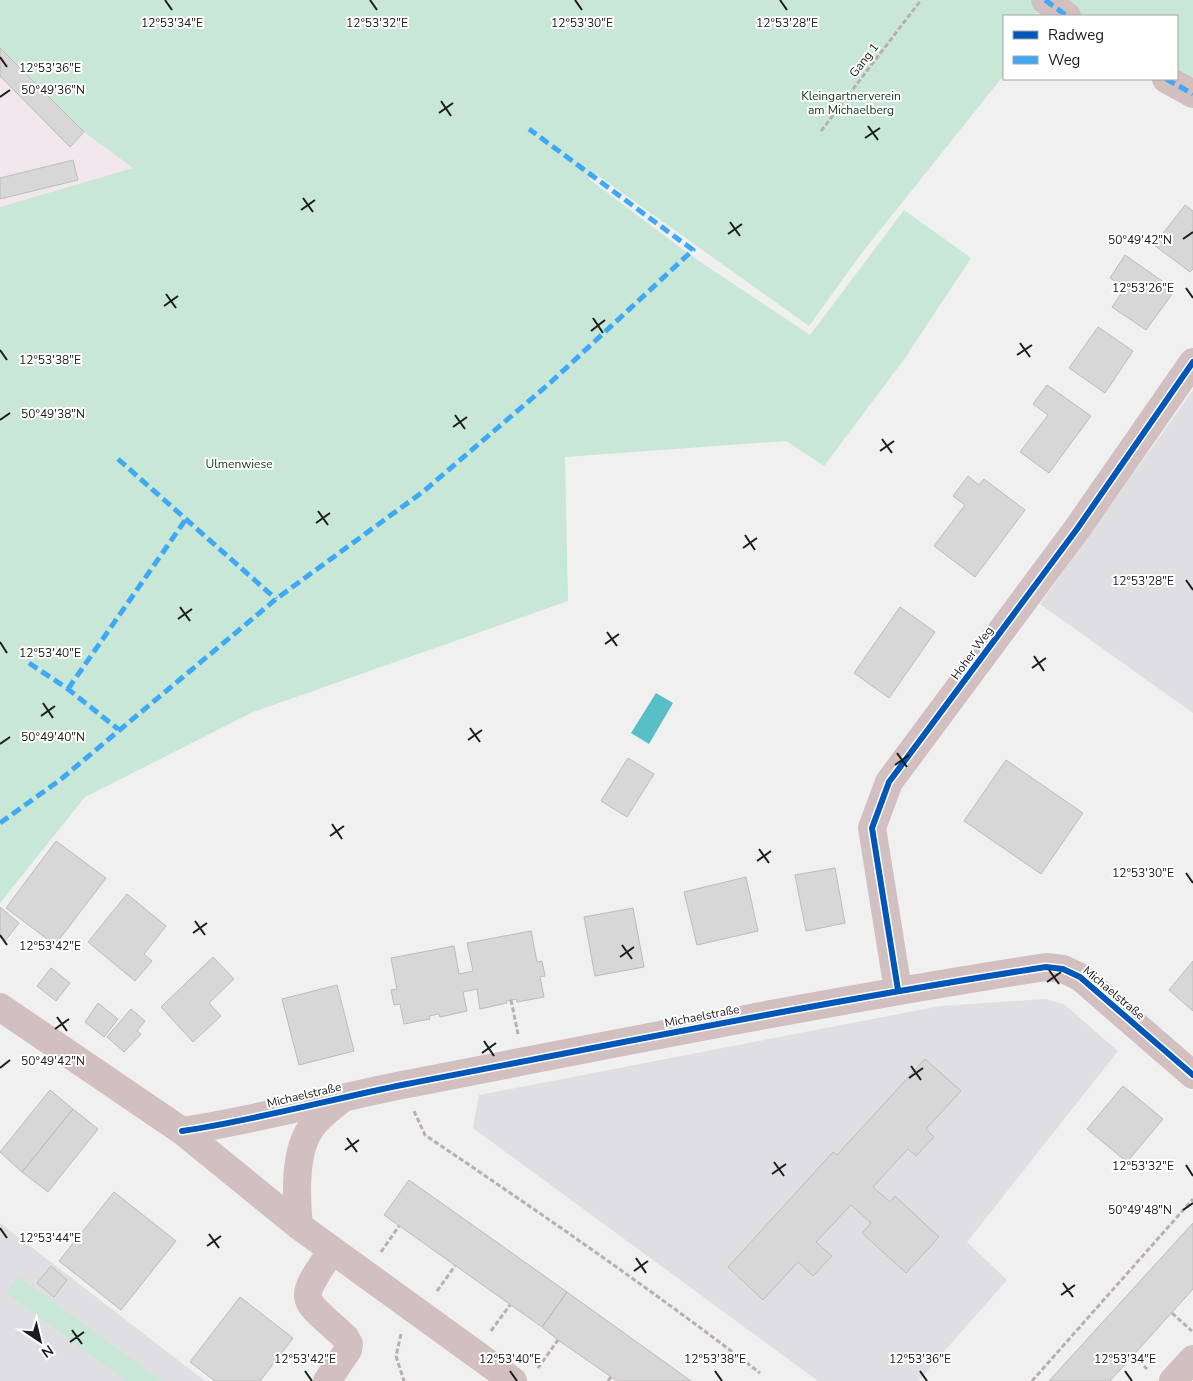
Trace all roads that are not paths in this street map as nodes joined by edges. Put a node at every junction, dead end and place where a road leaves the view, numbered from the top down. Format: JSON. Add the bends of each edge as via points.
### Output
{"nodes":[{"id":1,"x":1045,"y":0,"type":"edge"},
{"id":2,"x":1066,"y":15,"type":"edge"},
{"id":3,"x":1168,"y":80,"type":"edge"},
{"id":4,"x":1193,"y":94,"type":"edge"},
{"id":5,"x":1193,"y":362,"type":"edge"},
{"id":6,"x":898,"y":990,"type":"junction"},
{"id":7,"x":0,"y":1007,"type":"edge"},
{"id":8,"x":1193,"y":1075,"type":"edge"},
{"id":9,"x":344,"y":1097,"type":"junction"},
{"id":10,"x":182,"y":1131,"type":"junction"},
{"id":11,"x":299,"y":1226,"type":"junction"},
{"id":12,"x":332,"y":1250,"type":"junction"},
{"id":13,"x":1193,"y":1359,"type":"edge"},
{"id":14,"x":524,"y":1378,"type":"edge"},
{"id":15,"x":327,"y":1381,"type":"edge"},
{"id":16,"x":1173,"y":1381,"type":"edge"}],
"edges":[{"from":1,"to":2,"type":"street"},
{"from":3,"to":4,"type":"street"},
{"from":5,"to":6,"type":"street","name":"Hoher Weg","via":[[1077,529],[888,782],[872,828]]},
{"from":6,"to":8,"type":"street","name":"Michaelstraße","via":[[1046,967],[1064,969],[1080,977]]},
{"from":6,"to":9,"type":"street","name":"Michaelstraße"},
{"from":7,"to":10,"type":"street"},
{"from":9,"to":10,"type":"street","name":"Michaelstraße"},
{"from":9,"to":11,"type":"street","name":"Michaelstraße","via":[[310,1129],[296,1179]]},
{"from":10,"to":11,"type":"street"},
{"from":11,"to":12,"type":"street"},
{"from":12,"to":14,"type":"street","via":[[420,1314]]},
{"from":12,"to":15,"type":"street","via":[[306,1296],[310,1305],[349,1344]]},
{"from":13,"to":16,"type":"street"}]}
